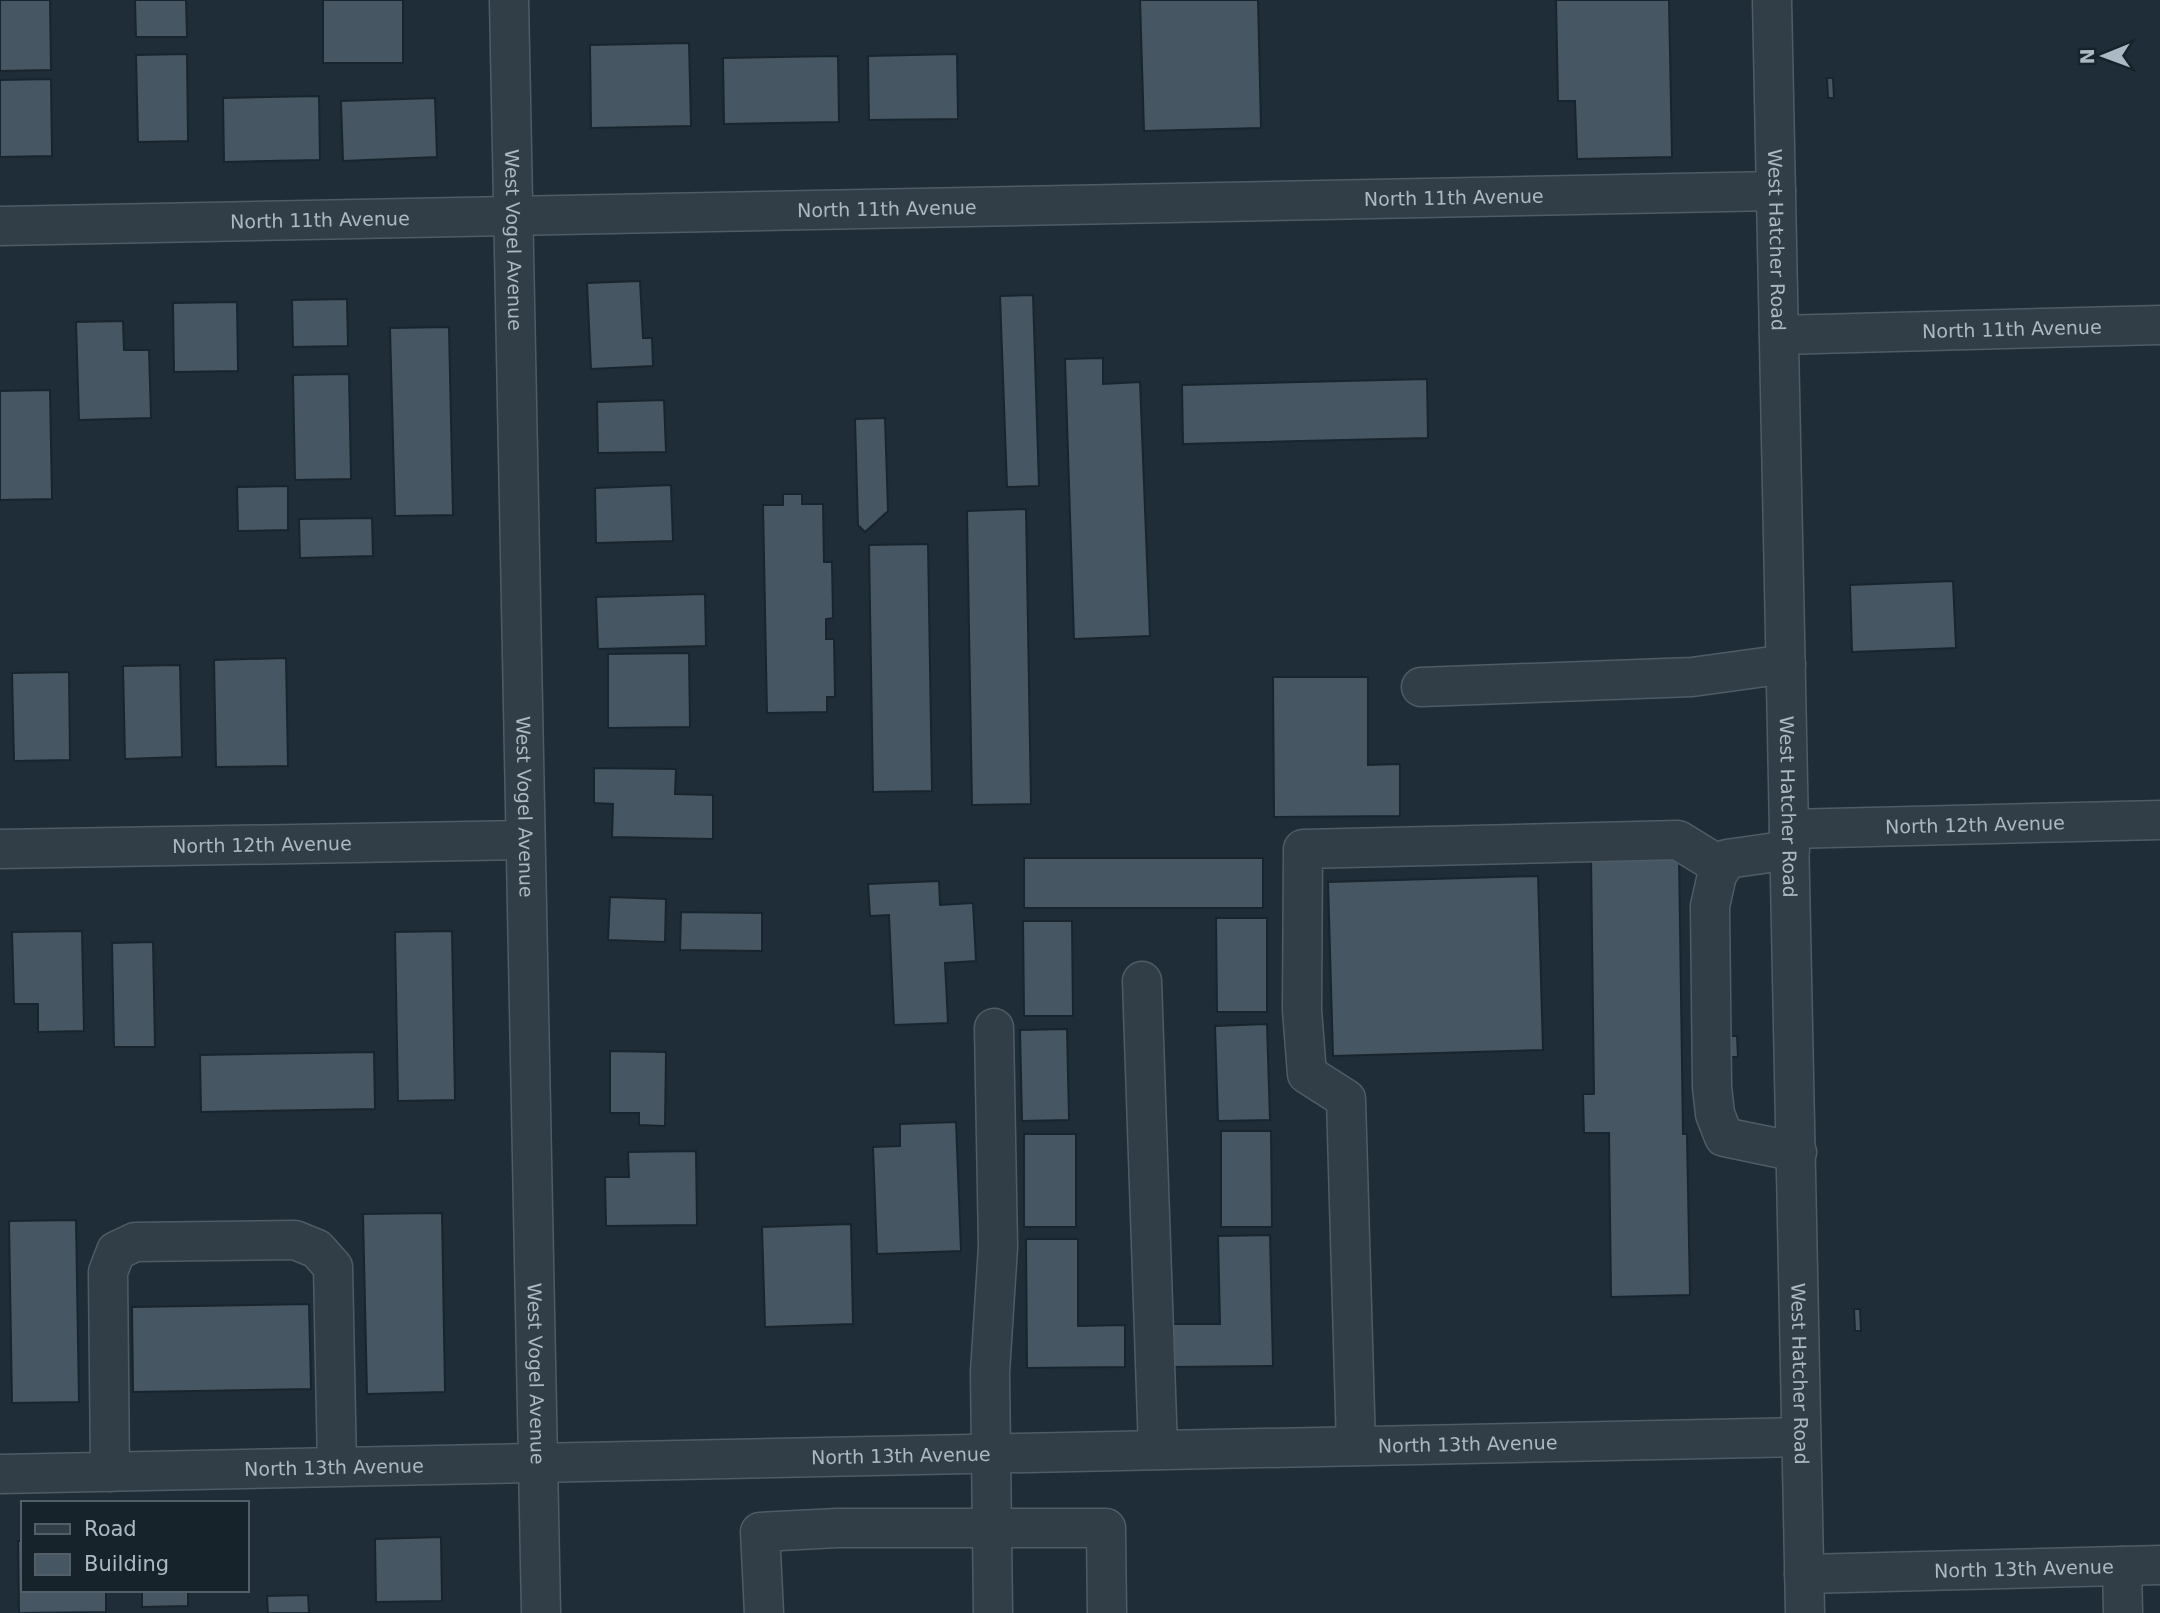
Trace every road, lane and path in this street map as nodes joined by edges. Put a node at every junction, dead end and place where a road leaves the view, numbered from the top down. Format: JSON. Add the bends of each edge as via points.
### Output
{"nodes":[{"id":1,"x":509,"y":0,"type":"edge"},
{"id":2,"x":1772,"y":0,"type":"edge"},
{"id":3,"x":1776,"y":191,"type":"junction"},
{"id":4,"x":513,"y":214,"type":"junction"},
{"id":5,"x":0,"y":226,"type":"edge"},
{"id":6,"x":2160,"y":326,"type":"edge"},
{"id":7,"x":1779,"y":335,"type":"junction"},
{"id":8,"x":1786,"y":664,"type":"junction"},
{"id":9,"x":1421,"y":687,"type":"dead end"},
{"id":10,"x":2160,"y":820,"type":"edge"},
{"id":11,"x":525,"y":839,"type":"junction"},
{"id":12,"x":1790,"y":840,"type":"junction"},
{"id":13,"x":0,"y":849,"type":"edge"},
{"id":14,"x":1722,"y":867,"type":"junction"},
{"id":15,"x":1142,"y":981,"type":"dead end"},
{"id":16,"x":994,"y":1028,"type":"dead end"},
{"id":17,"x":1797,"y":1152,"type":"junction"},
{"id":18,"x":1801,"y":1437,"type":"junction"},
{"id":19,"x":1356,"y":1446,"type":"junction"},
{"id":20,"x":1158,"y":1450,"type":"junction"},
{"id":21,"x":990,"y":1451,"type":"junction"},
{"id":22,"x":537,"y":1462,"type":"junction"},
{"id":23,"x":337,"y":1466,"type":"junction"},
{"id":24,"x":110,"y":1472,"type":"junction"},
{"id":25,"x":0,"y":1474,"type":"edge"},
{"id":26,"x":991,"y":1528,"type":"junction"},
{"id":27,"x":2160,"y":1565,"type":"edge"},
{"id":28,"x":2122,"y":1566,"type":"junction"},
{"id":29,"x":1804,"y":1574,"type":"junction"},
{"id":30,"x":541,"y":1613,"type":"edge"},
{"id":31,"x":764,"y":1613,"type":"edge"},
{"id":32,"x":992,"y":1613,"type":"edge"},
{"id":33,"x":1107,"y":1613,"type":"edge"},
{"id":34,"x":1805,"y":1613,"type":"edge"},
{"id":35,"x":2123,"y":1613,"type":"edge"}],
"edges":[{"from":1,"to":4,"type":"street","name":"West Vogel Avenue"},
{"from":2,"to":3,"type":"street","name":"West Hatcher Road"},
{"from":3,"to":4,"type":"street","name":"North 11th Avenue"},
{"from":3,"to":7,"type":"street","name":"West Hatcher Road"},
{"from":4,"to":5,"type":"street","name":"North 11th Avenue"},
{"from":4,"to":11,"type":"street","name":"West Vogel Avenue"},
{"from":6,"to":7,"type":"street","name":"North 11th Avenue"},
{"from":7,"to":8,"type":"street","name":"West Hatcher Road"},
{"from":8,"to":9,"type":"street","via":[[1692,677]]},
{"from":8,"to":12,"type":"street","name":"West Hatcher Road"},
{"from":10,"to":12,"type":"street","name":"North 12th Avenue"},
{"from":11,"to":13,"type":"street","name":"North 12th Avenue"},
{"from":11,"to":22,"type":"street","name":"West Vogel Avenue"},
{"from":12,"to":14,"type":"street","name":"North 12th Avenue","via":[[1727,859]]},
{"from":12,"to":17,"type":"street","name":"West Hatcher Road"},
{"from":14,"to":17,"type":"street","via":[[1710,906],[1714,1114],[1724,1137]]},
{"from":14,"to":19,"type":"street","via":[[1678,840],[1303,849],[1302,1010],[1307,1074],[1346,1099]]},
{"from":15,"to":20,"type":"street"},
{"from":16,"to":21,"type":"street","via":[[998,1247]]},
{"from":17,"to":18,"type":"street","name":"West Hatcher Road"},
{"from":18,"to":19,"type":"street","name":"North 13th Avenue"},
{"from":18,"to":29,"type":"street","name":"West Hatcher Road"},
{"from":19,"to":20,"type":"street","name":"North 13th Avenue"},
{"from":20,"to":21,"type":"street","name":"North 13th Avenue"},
{"from":21,"to":22,"type":"street","name":"North 13th Avenue"},
{"from":21,"to":26,"type":"street"},
{"from":22,"to":23,"type":"street","name":"North 13th Avenue"},
{"from":22,"to":30,"type":"street","name":"West Vogel Avenue"},
{"from":23,"to":24,"type":"street","name":"North 13th Avenue"},
{"from":23,"to":24,"type":"street","via":[[334,1267],[317,1249],[295,1240],[135,1242],[116,1251],[108,1272]]},
{"from":24,"to":25,"type":"street","name":"North 13th Avenue"},
{"from":26,"to":31,"type":"street","via":[[760,1532]]},
{"from":26,"to":32,"type":"street"},
{"from":26,"to":33,"type":"street","via":[[1106,1528]]},
{"from":27,"to":28,"type":"street","name":"North 13th Avenue"},
{"from":28,"to":29,"type":"street","name":"North 13th Avenue"},
{"from":28,"to":35,"type":"street"},
{"from":29,"to":34,"type":"street","name":"West Hatcher Road"}]}
